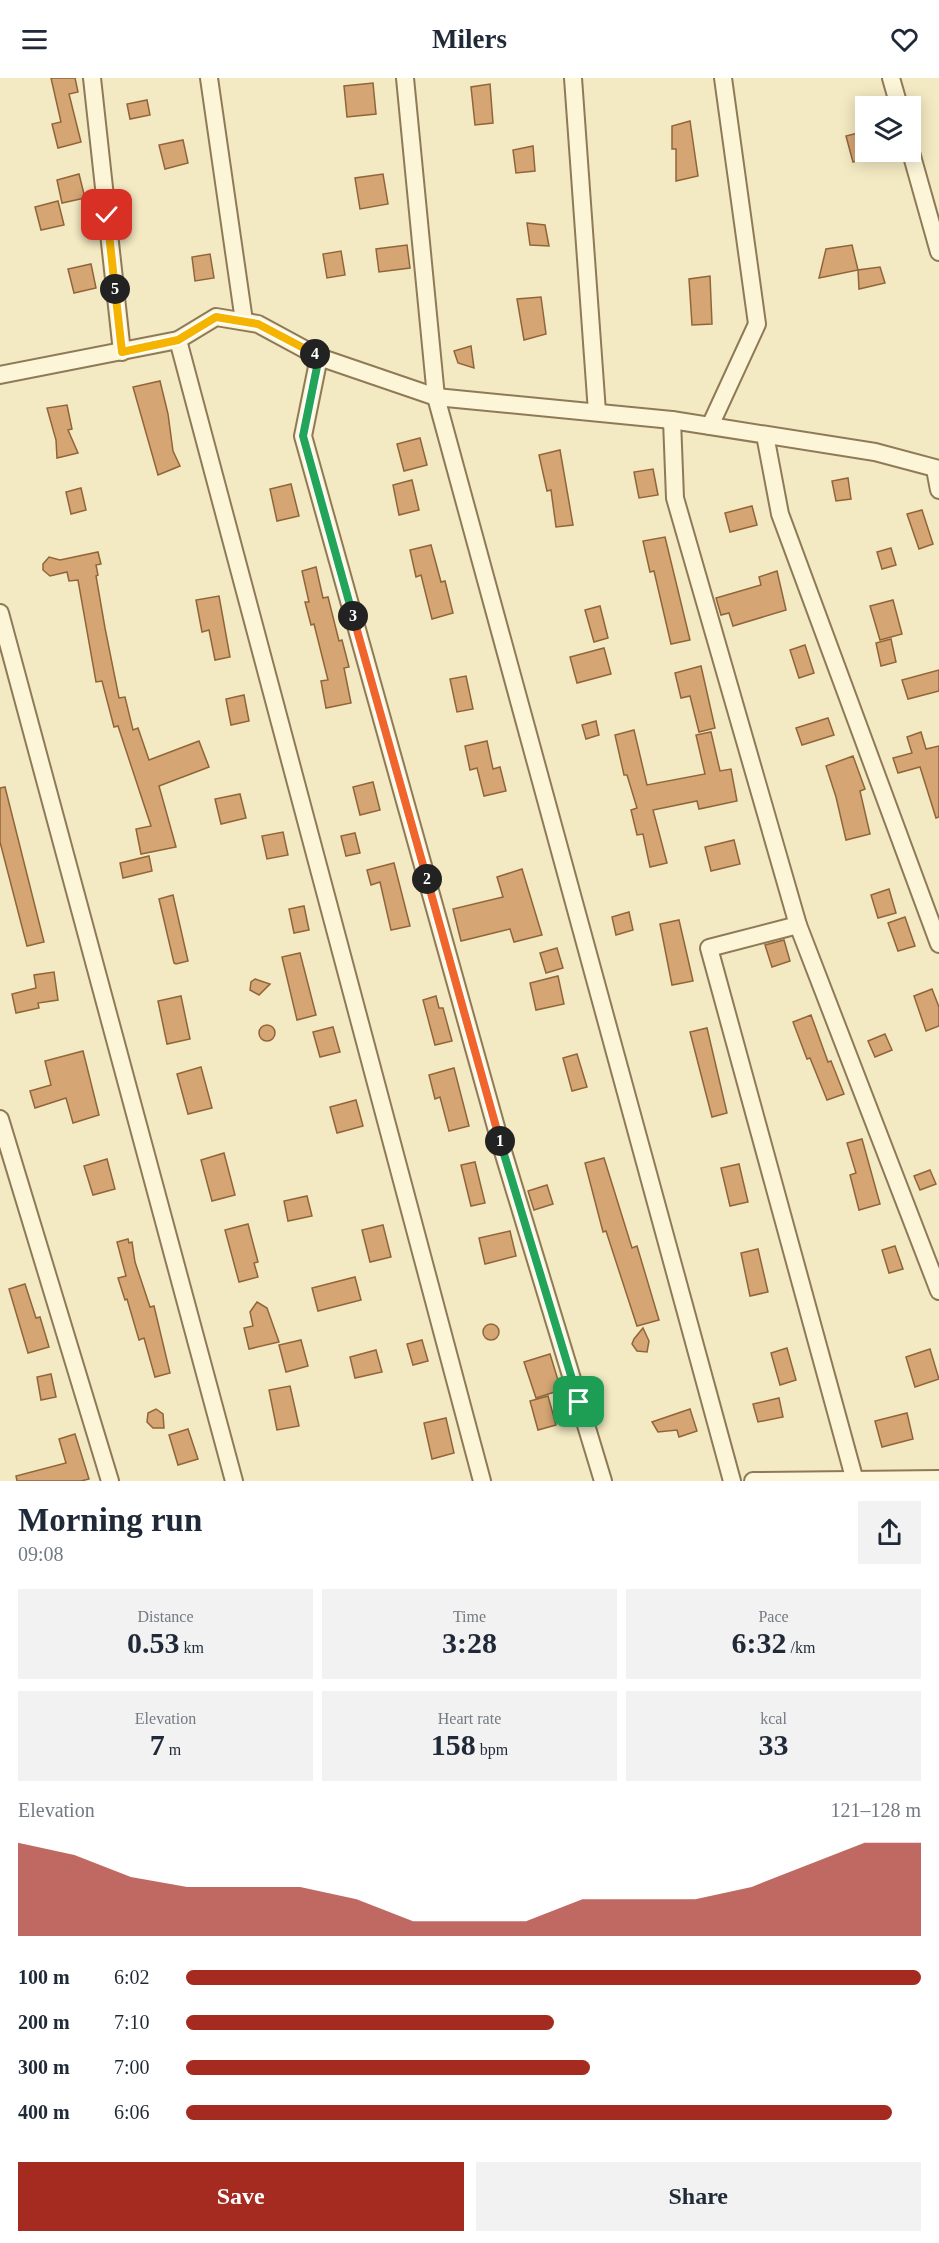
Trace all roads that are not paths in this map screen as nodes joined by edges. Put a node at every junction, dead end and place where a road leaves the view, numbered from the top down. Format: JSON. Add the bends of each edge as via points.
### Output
{"nodes":[{"id":1,"x":92,"y":78,"type":"edge"},
{"id":2,"x":209,"y":78,"type":"edge"},
{"id":3,"x":405,"y":78,"type":"edge"},
{"id":4,"x":573,"y":78,"type":"edge"},
{"id":5,"x":723,"y":78,"type":"edge"},
{"id":6,"x":891,"y":78,"type":"edge"},
{"id":7,"x":896,"y":96,"type":"edge"},
{"id":8,"x":914,"y":162,"type":"edge"},
{"id":9,"x":939,"y":252,"type":"edge"},
{"id":10,"x":244,"y":321,"type":"junction"},
{"id":11,"x":178,"y":340,"type":"junction"},
{"id":12,"x":122,"y":352,"type":"junction"},
{"id":13,"x":319,"y":357,"type":"junction"},
{"id":14,"x":0,"y":375,"type":"edge"},
{"id":15,"x":436,"y":397,"type":"junction"},
{"id":16,"x":597,"y":412,"type":"junction"},
{"id":17,"x":672,"y":420,"type":"junction"},
{"id":18,"x":710,"y":426,"type":"junction"},
{"id":19,"x":765,"y":435,"type":"junction"},
{"id":20,"x":937,"y":469,"type":"edge"},
{"id":21,"x":939,"y":490,"type":"edge"},
{"id":22,"x":0,"y":613,"type":"edge"},
{"id":23,"x":798,"y":926,"type":"junction"},
{"id":24,"x":939,"y":944,"type":"edge"},
{"id":25,"x":0,"y":1119,"type":"edge"},
{"id":26,"x":939,"y":1291,"type":"edge"},
{"id":27,"x":939,"y":1479,"type":"edge"},
{"id":28,"x":855,"y":1480,"type":"edge"},
{"id":29,"x":110,"y":1481,"type":"edge"},
{"id":30,"x":234,"y":1481,"type":"edge"},
{"id":31,"x":482,"y":1481,"type":"edge"},
{"id":32,"x":603,"y":1481,"type":"edge"},
{"id":33,"x":732,"y":1481,"type":"edge"},
{"id":34,"x":756,"y":1481,"type":"edge"}],
"edges":[{"from":1,"to":12,"type":"street"},
{"from":2,"to":10,"type":"street"},
{"from":3,"to":15,"type":"street"},
{"from":4,"to":16,"type":"street"},
{"from":5,"to":18,"type":"street","via":[[757,324]]},
{"from":6,"to":7,"type":"street"},
{"from":8,"to":9,"type":"street"},
{"from":10,"to":11,"type":"street","via":[[216,317]]},
{"from":10,"to":13,"type":"street","via":[[258,324]]},
{"from":11,"to":12,"type":"street"},
{"from":11,"to":31,"type":"street"},
{"from":12,"to":14,"type":"street"},
{"from":13,"to":15,"type":"street"},
{"from":13,"to":32,"type":"street","via":[[303,436],[501,1145]]},
{"from":15,"to":16,"type":"street"},
{"from":15,"to":33,"type":"street"},
{"from":16,"to":17,"type":"street"},
{"from":17,"to":18,"type":"street"},
{"from":17,"to":23,"type":"street","via":[[675,498]]},
{"from":18,"to":19,"type":"street"},
{"from":19,"to":20,"type":"street","via":[[875,452]]},
{"from":19,"to":24,"type":"street","via":[[780,514]]},
{"from":20,"to":21,"type":"street"},
{"from":22,"to":30,"type":"street"},
{"from":23,"to":26,"type":"street"},
{"from":23,"to":28,"type":"street","via":[[709,948]]},
{"from":25,"to":29,"type":"street"},
{"from":27,"to":28,"type":"street"},
{"from":28,"to":34,"type":"street"}]}
